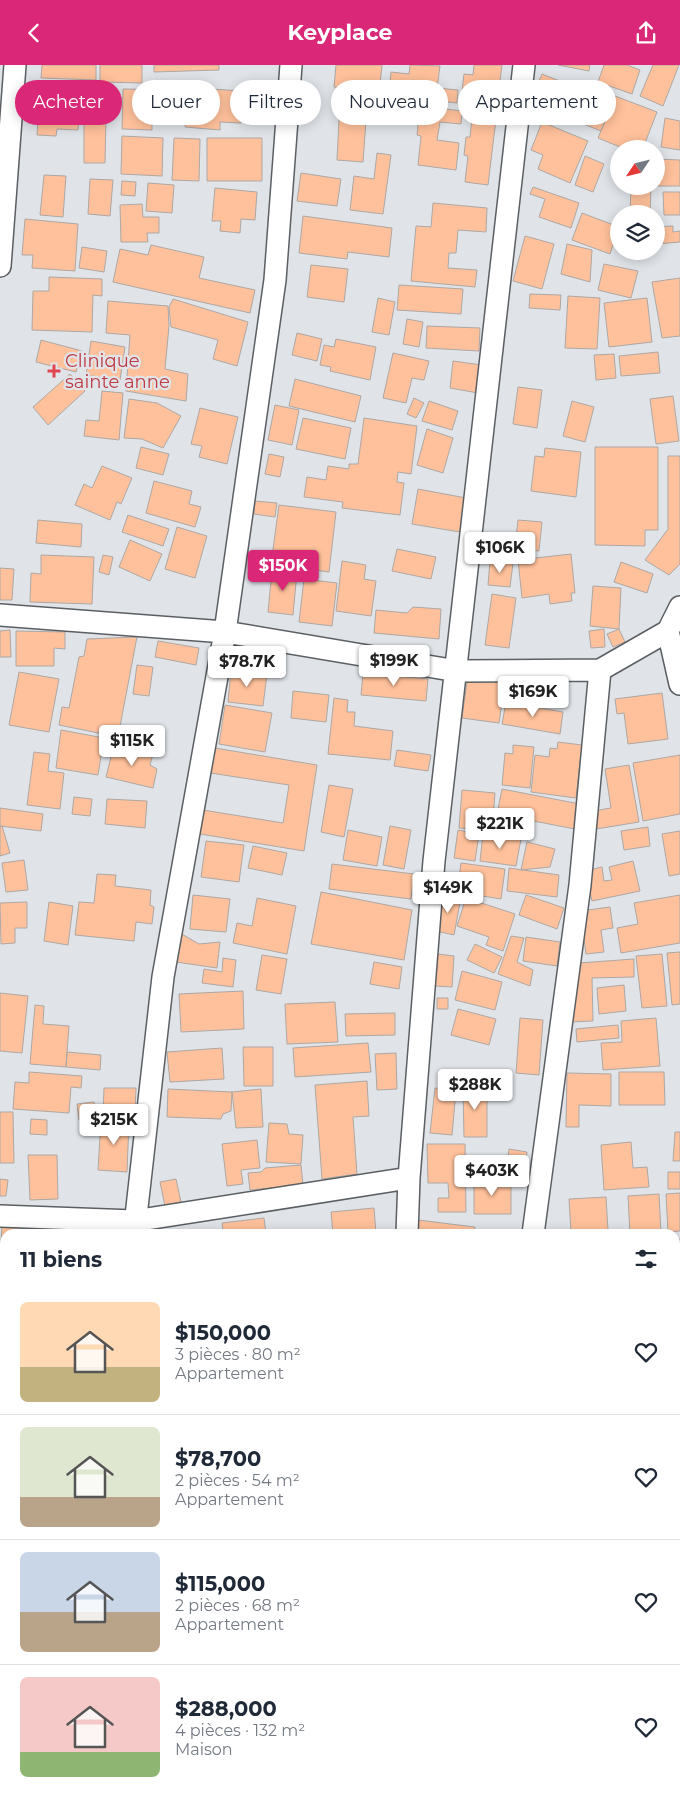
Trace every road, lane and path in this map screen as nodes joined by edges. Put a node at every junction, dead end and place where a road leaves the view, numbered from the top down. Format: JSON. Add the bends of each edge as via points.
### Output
{"nodes":[{"id":1,"x":15,"y":65,"type":"edge"},
{"id":2,"x":291,"y":65,"type":"edge"},
{"id":3,"x":524,"y":65,"type":"edge"},
{"id":4,"x":0,"y":266,"type":"edge"},
{"id":5,"x":680,"y":607,"type":"edge"},
{"id":6,"x":0,"y":615,"type":"edge"},
{"id":7,"x":668,"y":631,"type":"junction"},
{"id":8,"x":225,"y":633,"type":"junction"},
{"id":9,"x":600,"y":670,"type":"junction"},
{"id":10,"x":457,"y":671,"type":"junction"},
{"id":11,"x":680,"y":684,"type":"edge"},
{"id":12,"x":409,"y":1178,"type":"junction"},
{"id":13,"x":0,"y":1216,"type":"edge"},
{"id":14,"x":134,"y":1227,"type":"edge"},
{"id":15,"x":407,"y":1229,"type":"edge"},
{"id":16,"x":534,"y":1229,"type":"edge"}],
"edges":[{"from":1,"to":4,"type":"street"},
{"from":2,"to":8,"type":"street","via":[[275,280]]},
{"from":3,"to":10,"type":"street"},
{"from":5,"to":7,"type":"street"},
{"from":6,"to":8,"type":"street"},
{"from":7,"to":9,"type":"street"},
{"from":7,"to":11,"type":"street"},
{"from":8,"to":10,"type":"street"},
{"from":8,"to":14,"type":"street","via":[[163,977]]},
{"from":9,"to":10,"type":"street"},
{"from":9,"to":16,"type":"street","via":[[580,885]]},
{"from":10,"to":12,"type":"street","via":[[434,861]]},
{"from":12,"to":14,"type":"street"},
{"from":12,"to":15,"type":"street"},
{"from":13,"to":14,"type":"street"}]}
